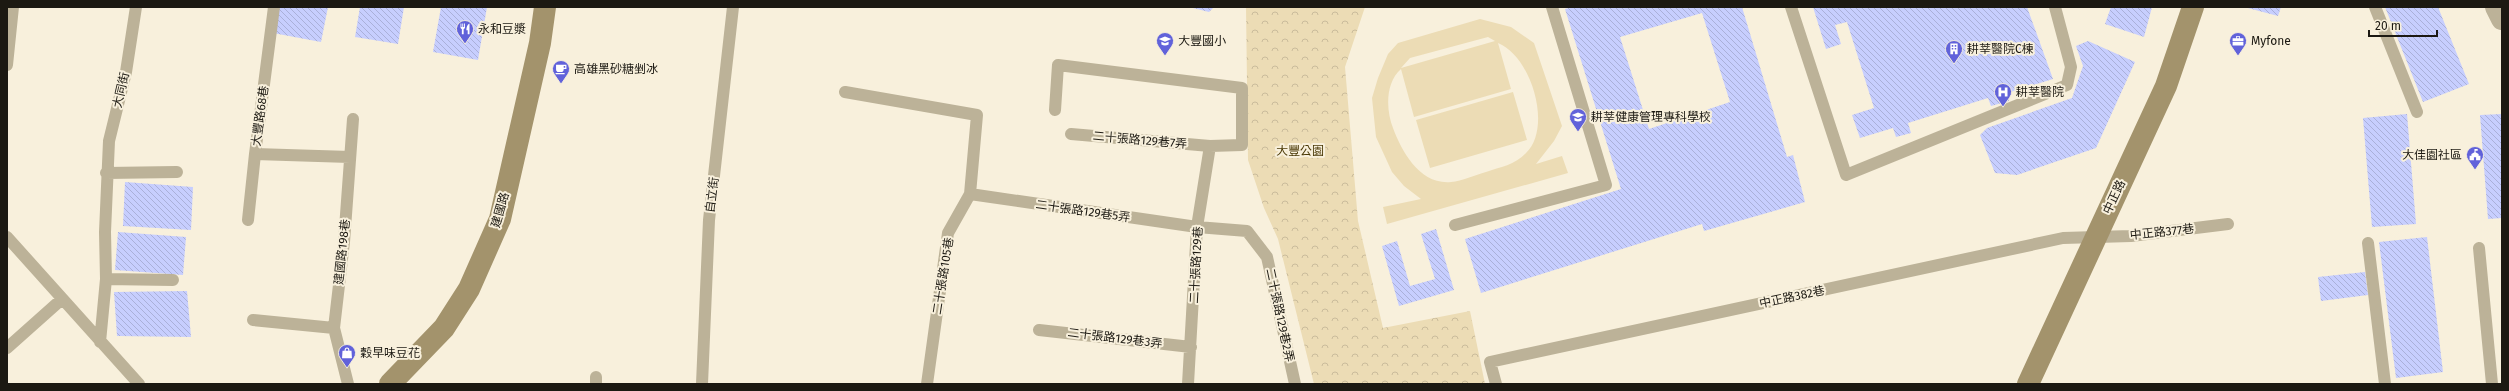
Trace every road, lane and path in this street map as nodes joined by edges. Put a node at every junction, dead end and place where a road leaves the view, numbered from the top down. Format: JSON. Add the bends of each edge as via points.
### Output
{"nodes":[{"id":1,"x":13,"y":7,"type":"edge"},
{"id":2,"x":136,"y":7,"type":"edge"},
{"id":3,"x":274,"y":7,"type":"edge"},
{"id":4,"x":545,"y":7,"type":"edge"},
{"id":5,"x":733,"y":7,"type":"edge"},
{"id":6,"x":1552,"y":7,"type":"edge"},
{"id":7,"x":1791,"y":7,"type":"edge"},
{"id":8,"x":2055,"y":7,"type":"edge"},
{"id":9,"x":2192,"y":7,"type":"edge"},
{"id":10,"x":2375,"y":7,"type":"edge"},
{"id":11,"x":2496,"y":7,"type":"edge"},
{"id":12,"x":2502,"y":19,"type":"edge"},
{"id":13,"x":7,"y":65,"type":"edge"},
{"id":14,"x":845,"y":92,"type":"dead end"},
{"id":15,"x":1055,"y":110,"type":"dead end"},
{"id":16,"x":2417,"y":112,"type":"dead end"},
{"id":17,"x":353,"y":119,"type":"dead end"},
{"id":18,"x":1070,"y":134,"type":"dead end"},
{"id":19,"x":1210,"y":146,"type":"junction"},
{"id":20,"x":255,"y":154,"type":"junction"},
{"id":21,"x":350,"y":157,"type":"junction"},
{"id":22,"x":177,"y":172,"type":"dead end"},
{"id":23,"x":106,"y":174,"type":"junction"},
{"id":24,"x":970,"y":194,"type":"junction"},
{"id":25,"x":248,"y":220,"type":"dead end"},
{"id":26,"x":2228,"y":224,"type":"dead end"},
{"id":27,"x":1455,"y":225,"type":"dead end"},
{"id":28,"x":1197,"y":227,"type":"junction"},
{"id":29,"x":7,"y":237,"type":"edge"},
{"id":30,"x":2096,"y":237,"type":"junction"},
{"id":31,"x":2368,"y":243,"type":"dead end"},
{"id":32,"x":2479,"y":248,"type":"dead end"},
{"id":33,"x":106,"y":280,"type":"junction"},
{"id":34,"x":173,"y":280,"type":"dead end"},
{"id":35,"x":62,"y":299,"type":"junction"},
{"id":36,"x":253,"y":320,"type":"dead end"},
{"id":37,"x":334,"y":328,"type":"junction"},
{"id":38,"x":1039,"y":330,"type":"dead end"},
{"id":39,"x":100,"y":342,"type":"junction"},
{"id":40,"x":1191,"y":347,"type":"junction"},
{"id":41,"x":7,"y":348,"type":"edge"},
{"id":42,"x":139,"y":384,"type":"edge"},
{"id":43,"x":348,"y":384,"type":"edge"},
{"id":44,"x":390,"y":384,"type":"edge"},
{"id":45,"x":702,"y":384,"type":"edge"},
{"id":46,"x":927,"y":384,"type":"edge"},
{"id":47,"x":1188,"y":384,"type":"edge"},
{"id":48,"x":1295,"y":384,"type":"edge"},
{"id":49,"x":1496,"y":384,"type":"edge"},
{"id":50,"x":2028,"y":384,"type":"edge"},
{"id":51,"x":2385,"y":384,"type":"edge"},
{"id":52,"x":2492,"y":384,"type":"edge"}],
"edges":[{"from":1,"to":13,"type":"lane"},
{"from":2,"to":23,"type":"lane","name":"大同街","via":[[126,72],[109,141]]},
{"from":3,"to":20,"type":"lane","name":"大豐路68巷"},
{"from":4,"to":44,"type":"street","name":"建國路","via":[[540,43],[500,219],[469,288],[444,328]]},
{"from":5,"to":45,"type":"lane","name":"自立街","via":[[709,220]]},
{"from":6,"to":27,"type":"lane","via":[[1606,185]]},
{"from":7,"to":8,"type":"lane","via":[[1846,175],[2067,85],[2071,67]]},
{"from":9,"to":30,"type":"street","name":"中正路","via":[[2166,86]]},
{"from":10,"to":16,"type":"lane"},
{"from":11,"to":12,"type":"street"},
{"from":14,"to":24,"type":"lane","name":"二十張路105巷","via":[[977,115]]},
{"from":15,"to":19,"type":"lane","name":"二十張路129巷7弄","via":[[1058,65],[1242,88],[1242,145]]},
{"from":17,"to":21,"type":"lane","name":"建國路198巷"},
{"from":18,"to":19,"type":"lane","name":"二十張路129巷7弄"},
{"from":19,"to":28,"type":"lane","name":"二十張路129巷"},
{"from":20,"to":21,"type":"lane","name":"大豐路68巷"},
{"from":20,"to":25,"type":"lane"},
{"from":21,"to":37,"type":"lane","name":"建國路198巷"},
{"from":22,"to":23,"type":"lane"},
{"from":23,"to":33,"type":"lane","name":"大同街"},
{"from":24,"to":28,"type":"lane","name":"二十張路129巷5弄"},
{"from":24,"to":46,"type":"lane","name":"二十張路105巷","via":[[948,233]]},
{"from":26,"to":30,"type":"lane","name":"中正路377巷","via":[[2131,236]]},
{"from":28,"to":40,"type":"lane","name":"二十張路129巷"},
{"from":28,"to":48,"type":"lane","name":"二十張路129巷2弄","via":[[1247,231],[1268,257]]},
{"from":29,"to":35,"type":"lane"},
{"from":30,"to":49,"type":"lane","name":"中正路382巷","via":[[2063,238],[1490,362]]},
{"from":30,"to":50,"type":"street","name":"中正路"},
{"from":31,"to":51,"type":"lane"},
{"from":32,"to":52,"type":"lane"},
{"from":33,"to":34,"type":"lane"},
{"from":33,"to":39,"type":"lane","name":"大同街"},
{"from":35,"to":39,"type":"lane"},
{"from":35,"to":41,"type":"lane"},
{"from":36,"to":37,"type":"lane"},
{"from":37,"to":43,"type":"lane","name":"建國路198巷"},
{"from":38,"to":40,"type":"lane","name":"二十張路129巷3弄"},
{"from":39,"to":42,"type":"lane"},
{"from":40,"to":47,"type":"lane","name":"二十張路129巷"}]}
